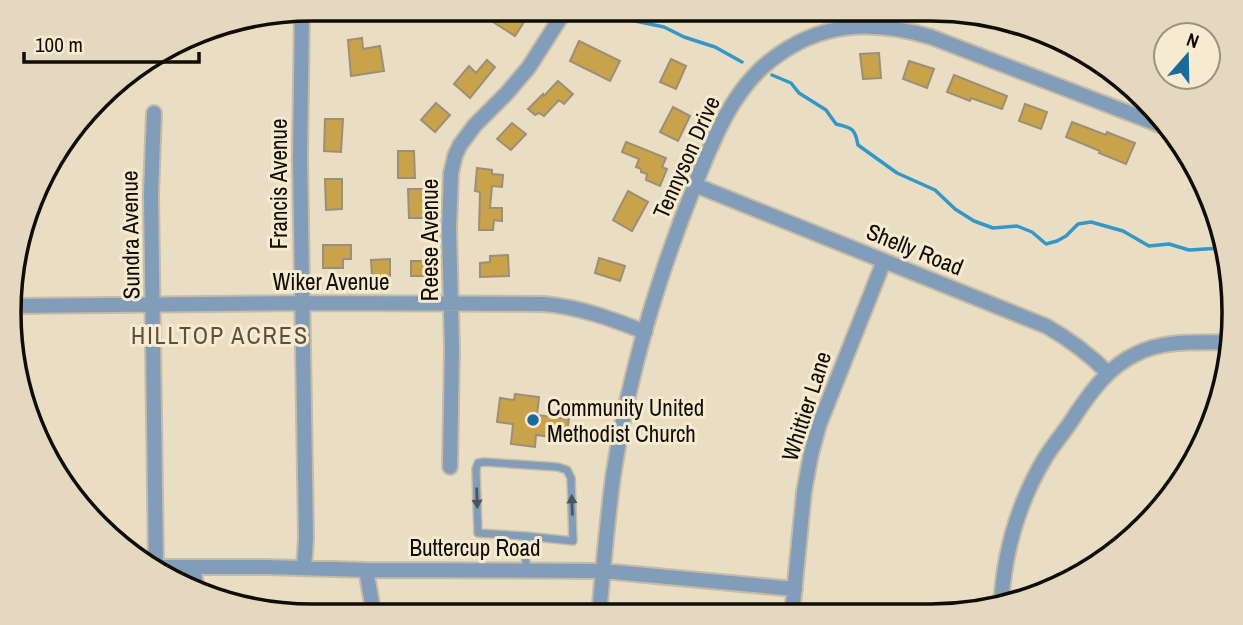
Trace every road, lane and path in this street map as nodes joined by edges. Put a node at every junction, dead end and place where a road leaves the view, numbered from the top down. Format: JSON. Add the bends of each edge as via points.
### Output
{"nodes":[{"id":1,"x":558,"y":21,"type":"edge"},
{"id":2,"x":302,"y":22,"type":"edge"},
{"id":3,"x":154,"y":113,"type":"dead end"},
{"id":4,"x":1151,"y":122,"type":"edge"},
{"id":5,"x":695,"y":185,"type":"junction"},
{"id":6,"x":884,"y":261,"type":"junction"},
{"id":7,"x":302,"y":303,"type":"junction"},
{"id":8,"x":452,"y":304,"type":"junction"},
{"id":9,"x":21,"y":306,"type":"edge"},
{"id":10,"x":153,"y":306,"type":"junction"},
{"id":11,"x":645,"y":332,"type":"junction"},
{"id":12,"x":1220,"y":342,"type":"edge"},
{"id":13,"x":1108,"y":373,"type":"junction"},
{"id":14,"x":450,"y":467,"type":"dead end"},
{"id":15,"x":525,"y":536,"type":"junction"},
{"id":16,"x":155,"y":557,"type":"edge"},
{"id":17,"x":172,"y":567,"type":"edge"},
{"id":18,"x":304,"y":567,"type":"junction"},
{"id":19,"x":193,"y":568,"type":"junction"},
{"id":20,"x":366,"y":570,"type":"junction"},
{"id":21,"x":526,"y":570,"type":"junction"},
{"id":22,"x":603,"y":571,"type":"junction"},
{"id":23,"x":195,"y":579,"type":"edge"},
{"id":24,"x":795,"y":589,"type":"junction"},
{"id":25,"x":1002,"y":595,"type":"edge"},
{"id":26,"x":372,"y":604,"type":"edge"},
{"id":27,"x":600,"y":604,"type":"edge"},
{"id":28,"x":793,"y":604,"type":"edge"}],
"edges":[{"from":1,"to":8,"type":"street","name":"Reese Avenue","via":[[529,67],[456,151],[449,229]]},
{"from":2,"to":7,"type":"street","name":"Francis Avenue"},
{"from":3,"to":10,"type":"street","name":"Sundra Avenue"},
{"from":4,"to":5,"type":"street","name":"Tennyson Drive","via":[[931,37],[892,27],[857,26],[800,41],[760,70],[724,118]]},
{"from":5,"to":6,"type":"street","name":"Shelly Road"},
{"from":5,"to":11,"type":"street","name":"Tennyson Drive"},
{"from":6,"to":13,"type":"street","name":"Shelly Road","via":[[1046,326]]},
{"from":6,"to":24,"type":"street","name":"Whittier Lane","via":[[811,454]]},
{"from":7,"to":8,"type":"street","name":"Wiker Avenue"},
{"from":7,"to":10,"type":"street","name":"Wiker Avenue"},
{"from":7,"to":18,"type":"street","name":"Francis Avenue"},
{"from":8,"to":11,"type":"street","name":"Wiker Avenue","via":[[566,306]]},
{"from":8,"to":14,"type":"street","name":"Reese Avenue"},
{"from":9,"to":10,"type":"street","name":"Wiker Avenue"},
{"from":10,"to":16,"type":"street","name":"Sundra Avenue"},
{"from":11,"to":22,"type":"street","name":"Tennyson Drive","via":[[614,477]]},
{"from":12,"to":13,"type":"street","via":[[1154,346]]},
{"from":13,"to":25,"type":"street","via":[[1045,457],[1027,493],[1006,558]]},
{"from":15,"to":15,"type":"lane","one_way":true,"via":[[573,541],[567,470],[478,463],[478,533]]},
{"from":15,"to":21,"type":"lane"},
{"from":17,"to":19,"type":"street","name":"Buttercup Road"},
{"from":18,"to":19,"type":"street","name":"Buttercup Road"},
{"from":18,"to":20,"type":"street","name":"Buttercup Road"},
{"from":19,"to":23,"type":"street"},
{"from":20,"to":21,"type":"street","name":"Buttercup Road"},
{"from":20,"to":26,"type":"street"},
{"from":21,"to":22,"type":"street","name":"Buttercup Road"},
{"from":22,"to":24,"type":"street","name":"Buttercup Road"},
{"from":22,"to":27,"type":"street","name":"Tennyson Drive"},
{"from":24,"to":28,"type":"street","name":"Whittier Lane"}]}
